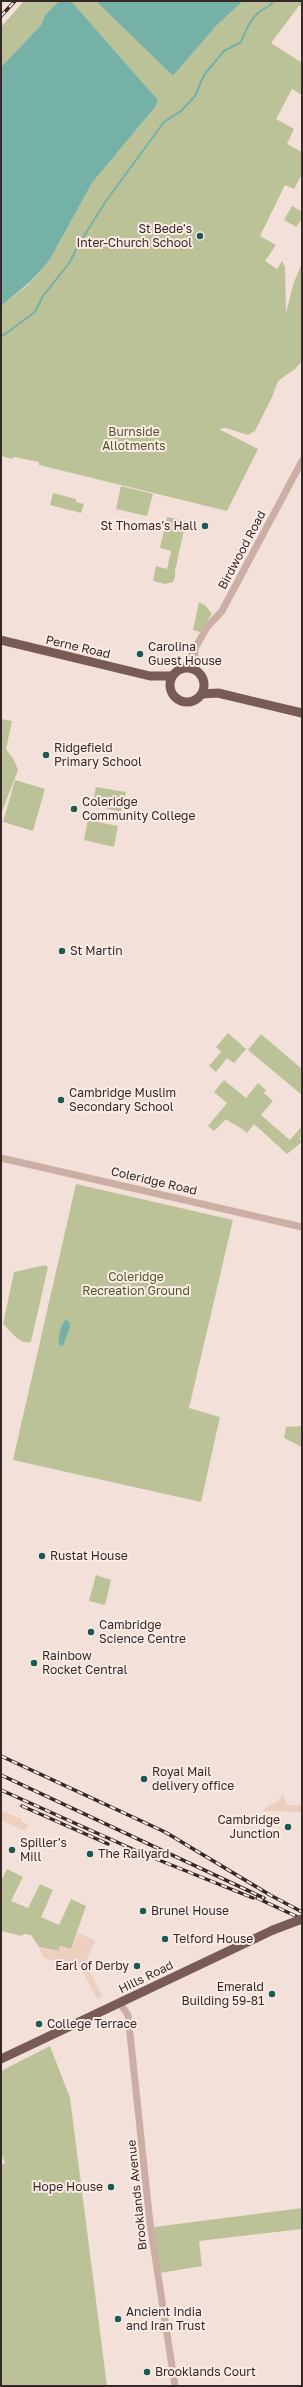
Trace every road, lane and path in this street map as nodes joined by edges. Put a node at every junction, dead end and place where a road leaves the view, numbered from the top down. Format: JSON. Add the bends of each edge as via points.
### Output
{"nodes":[{"id":1,"x":302,"y":461,"type":"edge"},
{"id":2,"x":1,"y":640,"type":"edge"},
{"id":3,"x":196,"y":647,"type":"junction"},
{"id":4,"x":184,"y":668,"type":"junction"},
{"id":5,"x":194,"y":669,"type":"junction"},
{"id":6,"x":150,"y":676,"type":"junction"},
{"id":7,"x":172,"y":676,"type":"junction"},
{"id":8,"x":204,"y":684,"type":"junction"},
{"id":9,"x":169,"y":686,"type":"junction"},
{"id":10,"x":218,"y":693,"type":"junction"},
{"id":11,"x":202,"y":694,"type":"junction"},
{"id":12,"x":302,"y":713,"type":"edge"},
{"id":13,"x":1,"y":1158,"type":"edge"},
{"id":14,"x":302,"y":1228,"type":"edge"},
{"id":15,"x":302,"y":1918,"type":"edge"},
{"id":16,"x":120,"y":2003,"type":"junction"},
{"id":17,"x":1,"y":2059,"type":"edge"},
{"id":18,"x":175,"y":2386,"type":"edge"}],
"edges":[{"from":1,"to":3,"type":"street","name":"Birdwood Road","via":[[222,611],[207,627]]},
{"from":2,"to":6,"type":"main road","name":"Perne Road"},
{"from":3,"to":4,"type":"street","name":"Birdwood Road"},
{"from":3,"to":5,"type":"street","name":"Birdwood Road"},
{"from":4,"to":5,"type":"main road"},
{"from":4,"to":7,"type":"main road"},
{"from":5,"to":8,"type":"main road","name":"Perne Road","via":[[201,675]]},
{"from":6,"to":7,"type":"main road","name":"Perne Road"},
{"from":6,"to":9,"type":"main road","name":"Perne Road"},
{"from":7,"to":9,"type":"main road"},
{"from":8,"to":10,"type":"main road","name":"Perne Road"},
{"from":8,"to":11,"type":"main road"},
{"from":9,"to":11,"type":"main road","name":"Perne Road","via":[[173,696],[183,702],[194,701]]},
{"from":10,"to":11,"type":"main road","name":"Perne Road"},
{"from":10,"to":12,"type":"main road","name":"Perne Road"},
{"from":13,"to":14,"type":"street","name":"Coleridge Road"},
{"from":15,"to":16,"type":"main road","name":"Hills Road","bridge":true},
{"from":16,"to":17,"type":"main road","name":"Hills Road"},
{"from":16,"to":18,"type":"street","name":"Brooklands Avenue","via":[[128,2015],[150,2223]]}]}
